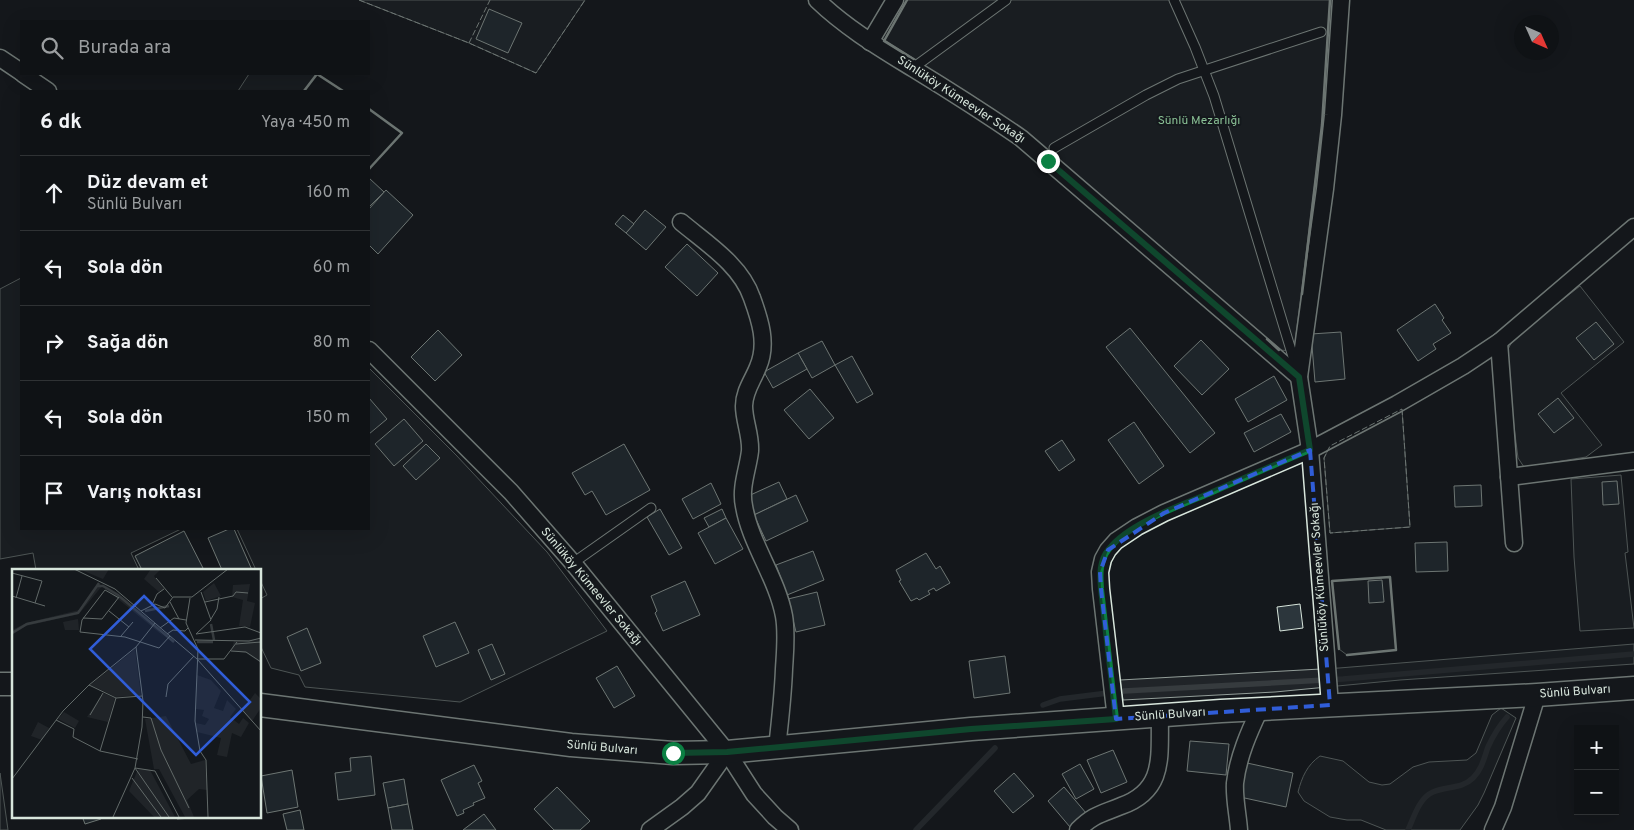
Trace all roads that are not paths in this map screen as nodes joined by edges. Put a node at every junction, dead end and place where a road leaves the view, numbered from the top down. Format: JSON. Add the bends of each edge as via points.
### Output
{"nodes":[{"id":1,"x":817,"y":0,"type":"edge"},
{"id":2,"x":895,"y":0,"type":"edge"},
{"id":3,"x":1006,"y":0,"type":"edge"},
{"id":4,"x":1174,"y":0,"type":"edge"},
{"id":5,"x":1341,"y":0,"type":"edge"},
{"id":6,"x":1321,"y":32,"type":"dead end"},
{"id":7,"x":870,"y":42,"type":"junction"},
{"id":8,"x":0,"y":58,"type":"edge"},
{"id":9,"x":913,"y":68,"type":"junction"},
{"id":10,"x":1204,"y":70,"type":"junction"},
{"id":11,"x":20,"y":72,"type":"edge"},
{"id":12,"x":25,"y":75,"type":"edge"},
{"id":13,"x":47,"y":90,"type":"edge"},
{"id":14,"x":1054,"y":148,"type":"dead end"},
{"id":15,"x":681,"y":222,"type":"dead end"},
{"id":16,"x":1634,"y":227,"type":"edge"},
{"id":17,"x":1499,"y":342,"type":"junction"},
{"id":18,"x":370,"y":351,"type":"edge"},
{"id":19,"x":1299,"y":377,"type":"junction"},
{"id":20,"x":1310,"y":450,"type":"junction"},
{"id":21,"x":1634,"y":461,"type":"edge"},
{"id":22,"x":1509,"y":477,"type":"junction"},
{"id":23,"x":651,"y":508,"type":"dead end"},
{"id":24,"x":1514,"y":543,"type":"dead end"},
{"id":25,"x":573,"y":563,"type":"junction"},
{"id":26,"x":1634,"y":688,"type":"edge"},
{"id":27,"x":1537,"y":695,"type":"junction"},
{"id":28,"x":261,"y":705,"type":"edge"},
{"id":29,"x":1330,"y":705,"type":"junction"},
{"id":30,"x":1260,"y":709,"type":"junction"},
{"id":31,"x":1160,"y":716,"type":"junction"},
{"id":32,"x":1116,"y":719,"type":"junction"},
{"id":33,"x":777,"y":748,"type":"junction"},
{"id":34,"x":727,"y":752,"type":"junction"},
{"id":35,"x":1496,"y":828,"type":"edge"},
{"id":36,"x":650,"y":830,"type":"edge"},
{"id":37,"x":790,"y":830,"type":"edge"},
{"id":38,"x":1078,"y":830,"type":"edge"},
{"id":39,"x":1239,"y":830,"type":"edge"}],
"edges":[{"from":1,"to":7,"type":"street","name":"Sünlüköy Kümeevler Sokağı"},
{"from":2,"to":7,"type":"street"},
{"from":3,"to":9,"type":"lane"},
{"from":4,"to":10,"type":"lane"},
{"from":5,"to":19,"type":"street","name":"Sünlüköy Kümeevler Sokağı","via":[[1325,189]]},
{"from":6,"to":10,"type":"lane"},
{"from":7,"to":9,"type":"street","name":"Sünlüköy Kümeevler Sokağı"},
{"from":8,"to":11,"type":"street"},
{"from":9,"to":19,"type":"street","name":"Sünlüköy Kümeevler Sokağı","via":[[1021,138]]},
{"from":10,"to":14,"type":"lane","via":[[1154,90]]},
{"from":10,"to":19,"type":"lane"},
{"from":12,"to":13,"type":"street"},
{"from":15,"to":33,"type":"street","via":[[742,277],[752,295],[762,334],[759,366],[745,394],[750,450],[743,498],[748,523],[785,622]]},
{"from":16,"to":17,"type":"street"},
{"from":17,"to":20,"type":"street","via":[[1414,395]]},
{"from":17,"to":22,"type":"street"},
{"from":18,"to":25,"type":"street","name":"Sünlüköy Kümeevler Sokağı","via":[[510,492]]},
{"from":19,"to":20,"type":"street","name":"Sünlüköy Kümeevler Sokağı"},
{"from":20,"to":29,"type":"street","name":"Sünlüköy Kümeevler Sokağı"},
{"from":20,"to":32,"type":"street","via":[[1164,513],[1137,527],[1108,550],[1100,572]]},
{"from":21,"to":22,"type":"street"},
{"from":22,"to":24,"type":"street"},
{"from":23,"to":25,"type":"lane"},
{"from":25,"to":34,"type":"street","name":"Sünlüköy Kümeevler Sokağı"},
{"from":26,"to":27,"type":"main road","name":"Sünlü Bulvarı"},
{"from":27,"to":29,"type":"main road","name":"Sünlü Bulvarı"},
{"from":27,"to":35,"type":"street"},
{"from":28,"to":34,"type":"main road","name":"Sünlü Bulvarı","via":[[571,745],[673,753]]},
{"from":29,"to":30,"type":"main road","name":"Sünlü Bulvarı"},
{"from":30,"to":31,"type":"main road","name":"Sünlü Bulvarı"},
{"from":30,"to":39,"type":"street","via":[[1238,767],[1235,785]]},
{"from":31,"to":32,"type":"main road","name":"Sünlü Bulvarı"},
{"from":31,"to":38,"type":"street","via":[[1158,768],[1154,781],[1132,802],[1096,815]]},
{"from":32,"to":33,"type":"main road","name":"Sünlü Bulvarı"},
{"from":33,"to":34,"type":"main road","name":"Sünlü Bulvarı"},
{"from":34,"to":36,"type":"street","via":[[698,793]]},
{"from":34,"to":37,"type":"street","name":"Sünlüköy Kümeevler Sokağı","via":[[754,794]]}]}
